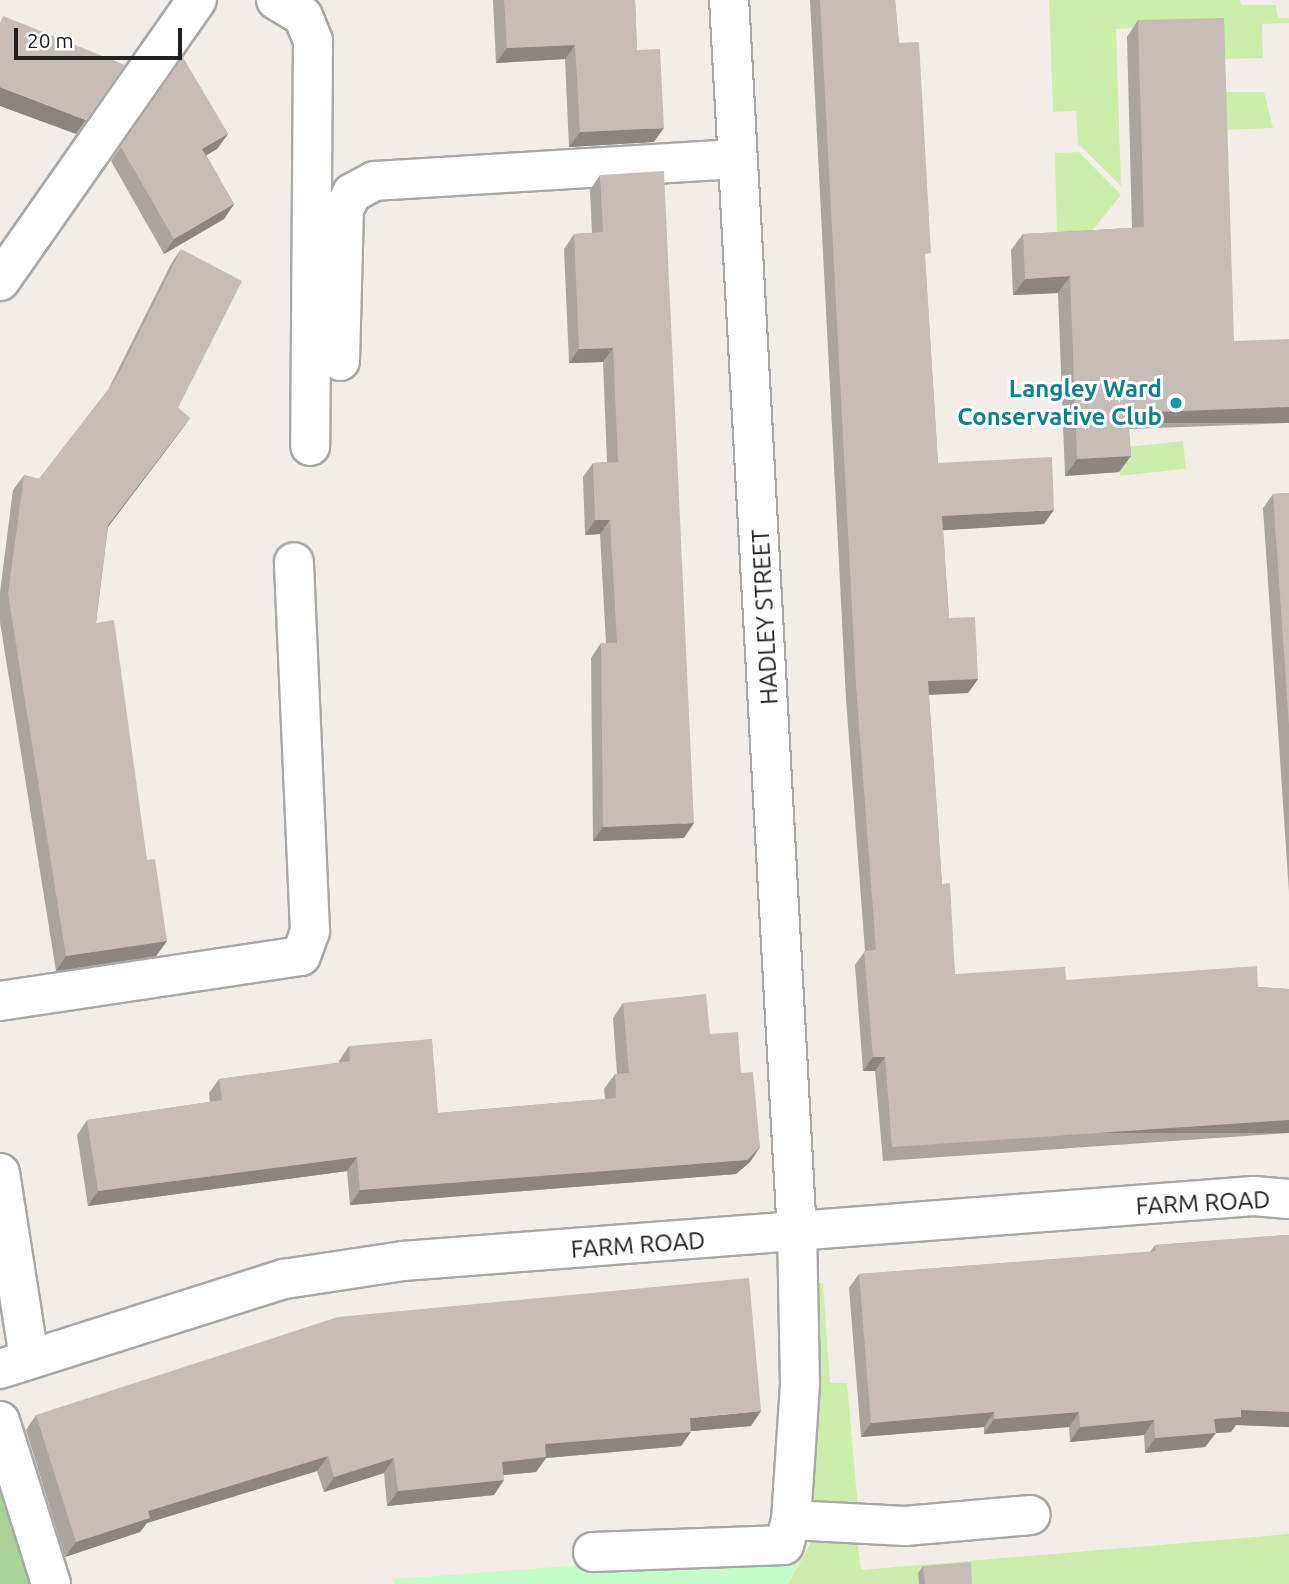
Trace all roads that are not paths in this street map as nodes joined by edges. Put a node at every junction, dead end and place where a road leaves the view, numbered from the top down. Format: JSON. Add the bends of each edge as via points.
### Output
{"nodes":[{"id":1,"x":197,"y":0,"type":"edge"},
{"id":2,"x":276,"y":0,"type":"edge"},
{"id":3,"x":729,"y":0,"type":"edge"},
{"id":4,"x":737,"y":159,"type":"junction"},
{"id":5,"x":0,"y":281,"type":"edge"},
{"id":6,"x":340,"y":361,"type":"dead end"},
{"id":7,"x":310,"y":446,"type":"dead end"},
{"id":8,"x":294,"y":562,"type":"dead end"},
{"id":9,"x":0,"y":1001,"type":"edge"},
{"id":10,"x":0,"y":1173,"type":"edge"},
{"id":11,"x":1289,"y":1199,"type":"edge"},
{"id":12,"x":797,"y":1234,"type":"junction"},
{"id":13,"x":15,"y":1364,"type":"edge"},
{"id":14,"x":0,"y":1421,"type":"edge"},
{"id":15,"x":1031,"y":1515,"type":"dead end"},
{"id":16,"x":790,"y":1520,"type":"junction"},
{"id":17,"x":593,"y":1552,"type":"dead end"},
{"id":18,"x":51,"y":1584,"type":"edge"}],
"edges":[{"from":1,"to":5,"type":"street"},
{"from":2,"to":7,"type":"street","via":[[303,16],[313,41]]},
{"from":3,"to":4,"type":"street","name":"HADLEY STREET"},
{"from":4,"to":6,"type":"street","via":[[376,181],[352,193],[344,209]]},
{"from":4,"to":12,"type":"street","name":"HADLEY STREET","via":[[748,287]]},
{"from":8,"to":9,"type":"street","via":[[310,931],[301,956]]},
{"from":10,"to":13,"type":"street"},
{"from":11,"to":12,"type":"street","name":"FARM ROAD","via":[[1254,1196]]},
{"from":12,"to":13,"type":"street","name":"FARM ROAD","via":[[403,1261],[284,1279]]},
{"from":12,"to":16,"type":"street","name":"HADLEY STREET","via":[[800,1384]]},
{"from":14,"to":18,"type":"street"},
{"from":15,"to":16,"type":"street","via":[[905,1526]]},
{"from":16,"to":17,"type":"street","via":[[784,1545]]}]}
